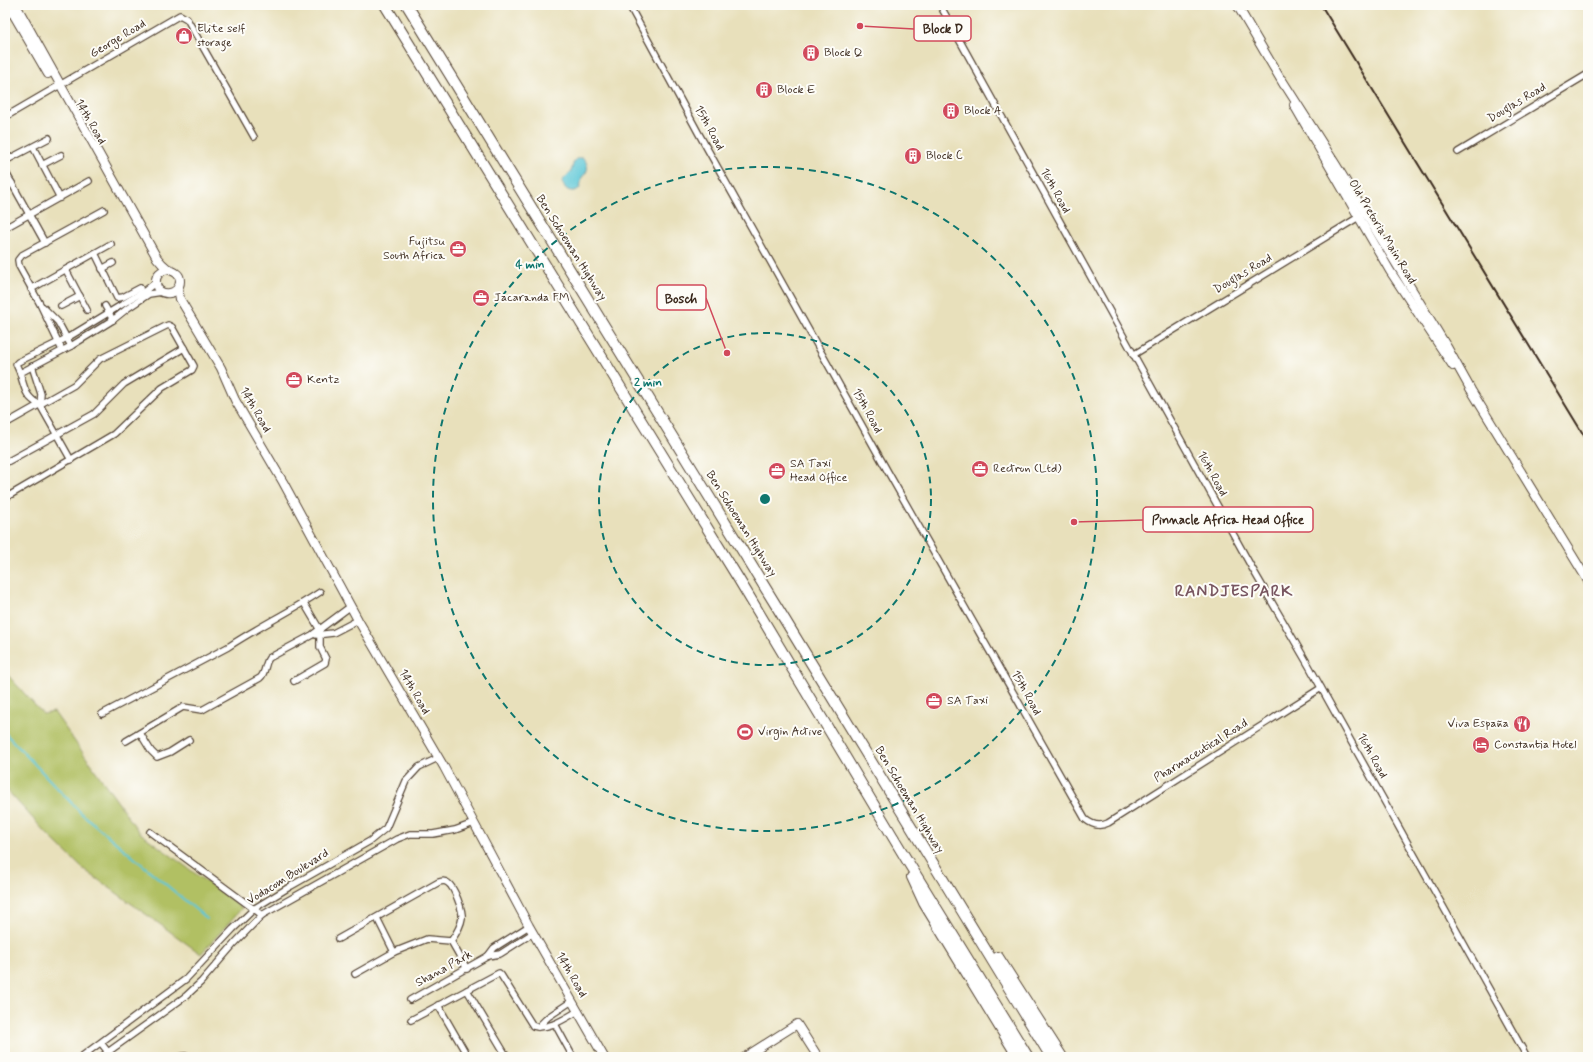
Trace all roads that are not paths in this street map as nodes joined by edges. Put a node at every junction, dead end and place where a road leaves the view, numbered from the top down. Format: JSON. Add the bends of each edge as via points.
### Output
{"nodes":[{"id":1,"x":385,"y":5,"type":"edge"},
{"id":2,"x":407,"y":5,"type":"edge"},
{"id":3,"x":629,"y":5,"type":"edge"},
{"id":4,"x":940,"y":5,"type":"edge"},
{"id":5,"x":1237,"y":5,"type":"edge"},
{"id":6,"x":12,"y":10,"type":"edge"},
{"id":7,"x":1588,"y":74,"type":"edge"},
{"id":8,"x":59,"y":86,"type":"junction"},
{"id":9,"x":5,"y":117,"type":"edge"},
{"id":10,"x":254,"y":137,"type":"dead end"},
{"id":11,"x":48,"y":138,"type":"dead end"},
{"id":12,"x":33,"y":147,"type":"junction"},
{"id":13,"x":1458,"y":152,"type":"dead end"},
{"id":14,"x":61,"y":155,"type":"dead end"},
{"id":15,"x":5,"y":161,"type":"edge"},
{"id":16,"x":42,"y":165,"type":"junction"},
{"id":17,"x":5,"y":171,"type":"edge"},
{"id":18,"x":89,"y":181,"type":"dead end"},
{"id":19,"x":12,"y":183,"type":"junction"},
{"id":20,"x":5,"y":187,"type":"edge"},
{"id":21,"x":60,"y":198,"type":"junction"},
{"id":22,"x":104,"y":210,"type":"dead end"},
{"id":23,"x":30,"y":215,"type":"junction"},
{"id":24,"x":1362,"y":215,"type":"junction"},
{"id":25,"x":5,"y":228,"type":"edge"},
{"id":26,"x":45,"y":243,"type":"junction"},
{"id":27,"x":111,"y":244,"type":"dead end"},
{"id":28,"x":95,"y":253,"type":"junction"},
{"id":29,"x":113,"y":263,"type":"dead end"},
{"id":30,"x":102,"y":269,"type":"junction"},
{"id":31,"x":169,"y":269,"type":"junction"},
{"id":32,"x":66,"y":270,"type":"junction"},
{"id":33,"x":157,"y":278,"type":"junction"},
{"id":34,"x":140,"y":288,"type":"dead end"},
{"id":35,"x":178,"y":288,"type":"junction"},
{"id":36,"x":31,"y":289,"type":"junction"},
{"id":37,"x":165,"y":293,"type":"junction"},
{"id":38,"x":80,"y":296,"type":"junction"},
{"id":39,"x":40,"y":304,"type":"junction"},
{"id":40,"x":60,"y":306,"type":"dead end"},
{"id":41,"x":107,"y":309,"type":"junction"},
{"id":42,"x":87,"y":310,"type":"dead end"},
{"id":43,"x":113,"y":320,"type":"junction"},
{"id":44,"x":66,"y":338,"type":"junction"},
{"id":45,"x":58,"y":342,"type":"junction"},
{"id":46,"x":71,"y":346,"type":"junction"},
{"id":47,"x":184,"y":348,"type":"junction"},
{"id":48,"x":62,"y":350,"type":"junction"},
{"id":49,"x":1133,"y":355,"type":"junction"},
{"id":50,"x":32,"y":366,"type":"junction"},
{"id":51,"x":20,"y":373,"type":"junction"},
{"id":52,"x":228,"y":386,"type":"junction"},
{"id":53,"x":40,"y":405,"type":"junction"},
{"id":54,"x":5,"y":424,"type":"edge"},
{"id":55,"x":57,"y":434,"type":"junction"},
{"id":56,"x":71,"y":460,"type":"junction"},
{"id":57,"x":5,"y":463,"type":"edge"},
{"id":58,"x":5,"y":498,"type":"edge"},
{"id":59,"x":1588,"y":581,"type":"edge"},
{"id":60,"x":320,"y":592,"type":"dead end"},
{"id":61,"x":304,"y":603,"type":"junction"},
{"id":62,"x":351,"y":606,"type":"junction"},
{"id":63,"x":358,"y":620,"type":"junction"},
{"id":64,"x":320,"y":632,"type":"junction"},
{"id":65,"x":294,"y":681,"type":"dead end"},
{"id":66,"x":1321,"y":688,"type":"junction"},
{"id":67,"x":102,"y":714,"type":"dead end"},
{"id":68,"x":140,"y":733,"type":"junction"},
{"id":69,"x":189,"y":740,"type":"dead end"},
{"id":70,"x":126,"y":741,"type":"dead end"},
{"id":71,"x":438,"y":758,"type":"junction"},
{"id":72,"x":474,"y":823,"type":"junction"},
{"id":73,"x":1092,"y":824,"type":"joint"},
{"id":74,"x":150,"y":832,"type":"dead end"},
{"id":75,"x":908,"y":862,"type":"junction"},
{"id":76,"x":255,"y":908,"type":"junction"},
{"id":77,"x":262,"y":915,"type":"junction"},
{"id":78,"x":377,"y":918,"type":"junction"},
{"id":79,"x":531,"y":929,"type":"junction"},
{"id":80,"x":975,"y":932,"type":"junction"},
{"id":81,"x":338,"y":939,"type":"dead end"},
{"id":82,"x":452,"y":941,"type":"junction"},
{"id":83,"x":394,"y":952,"type":"junction"},
{"id":84,"x":467,"y":969,"type":"junction"},
{"id":85,"x":355,"y":974,"type":"dead end"},
{"id":86,"x":467,"y":990,"type":"junction"},
{"id":87,"x":410,"y":1000,"type":"dead end"},
{"id":88,"x":572,"y":1001,"type":"junction"},
{"id":89,"x":438,"y":1005,"type":"junction"},
{"id":90,"x":578,"y":1011,"type":"junction"},
{"id":91,"x":411,"y":1020,"type":"dead end"},
{"id":92,"x":555,"y":1024,"type":"junction"},
{"id":93,"x":537,"y":1028,"type":"junction"},
{"id":94,"x":101,"y":1043,"type":"junction"},
{"id":95,"x":110,"y":1054,"type":"edge"},
{"id":96,"x":81,"y":1057,"type":"edge"},
{"id":97,"x":101,"y":1057,"type":"edge"},
{"id":98,"x":180,"y":1057,"type":"edge"},
{"id":99,"x":188,"y":1057,"type":"edge"},
{"id":100,"x":468,"y":1057,"type":"edge"},
{"id":101,"x":507,"y":1057,"type":"edge"},
{"id":102,"x":572,"y":1057,"type":"edge"},
{"id":103,"x":604,"y":1057,"type":"edge"},
{"id":104,"x":745,"y":1057,"type":"edge"},
{"id":105,"x":818,"y":1057,"type":"edge"},
{"id":106,"x":1018,"y":1057,"type":"edge"},
{"id":107,"x":1028,"y":1057,"type":"edge"},
{"id":108,"x":1051,"y":1057,"type":"edge"},
{"id":109,"x":1062,"y":1057,"type":"edge"},
{"id":110,"x":1527,"y":1057,"type":"edge"}],
"edges":[{"from":1,"to":75,"type":"highway","via":[[734,571]]},
{"from":2,"to":80,"type":"highway","name":"Ben Schoeman Highway"},
{"from":3,"to":73,"type":"street","name":"15th Road","via":[[1081,813]]},
{"from":4,"to":49,"type":"street","name":"16th Road"},
{"from":5,"to":24,"type":"street","name":"Old Pretoria Main Road","via":[[1282,80],[1306,128]]},
{"from":6,"to":8,"type":"street","name":"14th Road"},
{"from":7,"to":13,"type":"street","name":"Douglas Road"},
{"from":8,"to":9,"type":"street","name":"George Road"},
{"from":8,"to":10,"type":"street","name":"George Road","via":[[178,16],[183,16]]},
{"from":8,"to":31,"type":"street","name":"14th Road","via":[[157,258]]},
{"from":8,"to":33,"type":"street","name":"14th Road","via":[[151,256]]},
{"from":11,"to":12,"type":"street"},
{"from":12,"to":15,"type":"street"},
{"from":12,"to":16,"type":"street"},
{"from":14,"to":16,"type":"street"},
{"from":16,"to":21,"type":"street"},
{"from":17,"to":19,"type":"street"},
{"from":18,"to":21,"type":"street"},
{"from":19,"to":20,"type":"street"},
{"from":19,"to":23,"type":"street"},
{"from":21,"to":23,"type":"street"},
{"from":22,"to":26,"type":"street"},
{"from":23,"to":25,"type":"street"},
{"from":23,"to":26,"type":"street"},
{"from":24,"to":49,"type":"street","name":"Douglas Road"},
{"from":24,"to":59,"type":"street","name":"Old Pretoria Main Road","via":[[1418,314],[1456,372],[1471,390]]},
{"from":26,"to":36,"type":"street","via":[[22,255],[18,260]]},
{"from":27,"to":28,"type":"street"},
{"from":28,"to":30,"type":"street"},
{"from":28,"to":32,"type":"street"},
{"from":29,"to":30,"type":"street"},
{"from":30,"to":34,"type":"street","via":[[118,298]]},
{"from":31,"to":33,"type":"street"},
{"from":31,"to":35,"type":"street","via":[[178,275]]},
{"from":32,"to":36,"type":"street"},
{"from":32,"to":38,"type":"street"},
{"from":33,"to":37,"type":"street","via":[[156,286]]},
{"from":33,"to":41,"type":"street","via":[[146,290]]},
{"from":35,"to":37,"type":"street","via":[[174,292]]},
{"from":35,"to":52,"type":"street","name":"14th Road","via":[[180,299]]},
{"from":36,"to":39,"type":"street"},
{"from":37,"to":43,"type":"street","via":[[149,294]]},
{"from":37,"to":52,"type":"street","name":"14th Road","via":[[176,302],[215,369]]},
{"from":38,"to":40,"type":"street"},
{"from":38,"to":42,"type":"street"},
{"from":39,"to":44,"type":"street","via":[[58,322]]},
{"from":39,"to":45,"type":"street"},
{"from":41,"to":43,"type":"street"},
{"from":41,"to":44,"type":"street"},
{"from":43,"to":46,"type":"street"},
{"from":44,"to":45,"type":"street"},
{"from":44,"to":46,"type":"street"},
{"from":45,"to":48,"type":"street"},
{"from":45,"to":51,"type":"street","via":[[17,363]]},
{"from":46,"to":48,"type":"street"},
{"from":47,"to":53,"type":"street","via":[[172,327],[168,325],[100,359],[74,385]]},
{"from":47,"to":55,"type":"street","via":[[124,384],[94,414]]},
{"from":47,"to":56,"type":"street","via":[[193,368],[162,388],[114,434]]},
{"from":48,"to":50,"type":"street"},
{"from":49,"to":66,"type":"street","name":"16th Road"},
{"from":50,"to":51,"type":"street"},
{"from":50,"to":53,"type":"street","via":[[41,394]]},
{"from":51,"to":53,"type":"street","via":[[27,395]]},
{"from":52,"to":62,"type":"street","name":"14th Road"},
{"from":53,"to":54,"type":"street"},
{"from":53,"to":55,"type":"street"},
{"from":55,"to":56,"type":"street"},
{"from":55,"to":57,"type":"street"},
{"from":56,"to":58,"type":"street"},
{"from":60,"to":61,"type":"street"},
{"from":61,"to":64,"type":"street"},
{"from":61,"to":67,"type":"street"},
{"from":62,"to":63,"type":"street","name":"14th Road"},
{"from":62,"to":64,"type":"street"},
{"from":63,"to":64,"type":"street","via":[[334,633]]},
{"from":63,"to":71,"type":"street","name":"14th Road"},
{"from":64,"to":65,"type":"street","via":[[320,647],[326,659],[325,663]]},
{"from":64,"to":68,"type":"street","via":[[270,658],[262,676],[253,682],[202,710],[183,707]]},
{"from":66,"to":73,"type":"street","name":"Pharmaceutical Road","via":[[1108,823]]},
{"from":66,"to":110,"type":"street","name":"16th Road"},
{"from":68,"to":69,"type":"street","via":[[157,757]]},
{"from":68,"to":70,"type":"street"},
{"from":71,"to":72,"type":"street","name":"14th Road"},
{"from":71,"to":76,"type":"street","name":"Vodacom Boulevard","via":[[419,767],[402,786],[386,828],[380,833]]},
{"from":72,"to":77,"type":"street","name":"Vodacom Boulevard","via":[[455,830],[433,834],[410,834],[397,839]]},
{"from":72,"to":79,"type":"street","name":"14th Road"},
{"from":74,"to":76,"type":"street"},
{"from":75,"to":106,"type":"highway","via":[[914,884],[924,903]]},
{"from":75,"to":107,"type":"highway"},
{"from":76,"to":77,"type":"street"},
{"from":76,"to":94,"type":"street","name":"Vodacom Boulevard","via":[[186,979]]},
{"from":77,"to":95,"type":"street","name":"Vodacom Boulevard","via":[[186,996]]},
{"from":78,"to":81,"type":"street"},
{"from":78,"to":82,"type":"street","via":[[439,882],[446,882],[462,909],[461,922]]},
{"from":78,"to":83,"type":"street"},
{"from":79,"to":84,"type":"street","name":"Shana Park","via":[[494,948],[488,956]]},
{"from":79,"to":88,"type":"street","name":"14th Road"},
{"from":80,"to":108,"type":"highway","name":"Ben Schoeman Highway"},
{"from":80,"to":109,"type":"highway","via":[[1002,962]]},
{"from":82,"to":83,"type":"street","via":[[427,939]]},
{"from":82,"to":84,"type":"street"},
{"from":83,"to":85,"type":"street"},
{"from":84,"to":87,"type":"street","name":"Shana Park"},
{"from":86,"to":89,"type":"street"},
{"from":86,"to":93,"type":"street","via":[[499,973],[531,1025]]},
{"from":86,"to":101,"type":"street"},
{"from":88,"to":90,"type":"street","name":"14th Road"},
{"from":88,"to":93,"type":"street"},
{"from":89,"to":91,"type":"street"},
{"from":89,"to":100,"type":"street"},
{"from":90,"to":92,"type":"street","name":"14th Road"},
{"from":90,"to":103,"type":"street","name":"14th Road"},
{"from":92,"to":93,"type":"street","name":"14th Road"},
{"from":92,"to":102,"type":"street"},
{"from":94,"to":95,"type":"street"},
{"from":94,"to":96,"type":"street","name":"Vodacom Boulevard"},
{"from":95,"to":97,"type":"street","name":"Vodacom Boulevard"},
{"from":98,"to":99,"type":"street"},
{"from":104,"to":105,"type":"street","via":[[797,1024]]}]}
